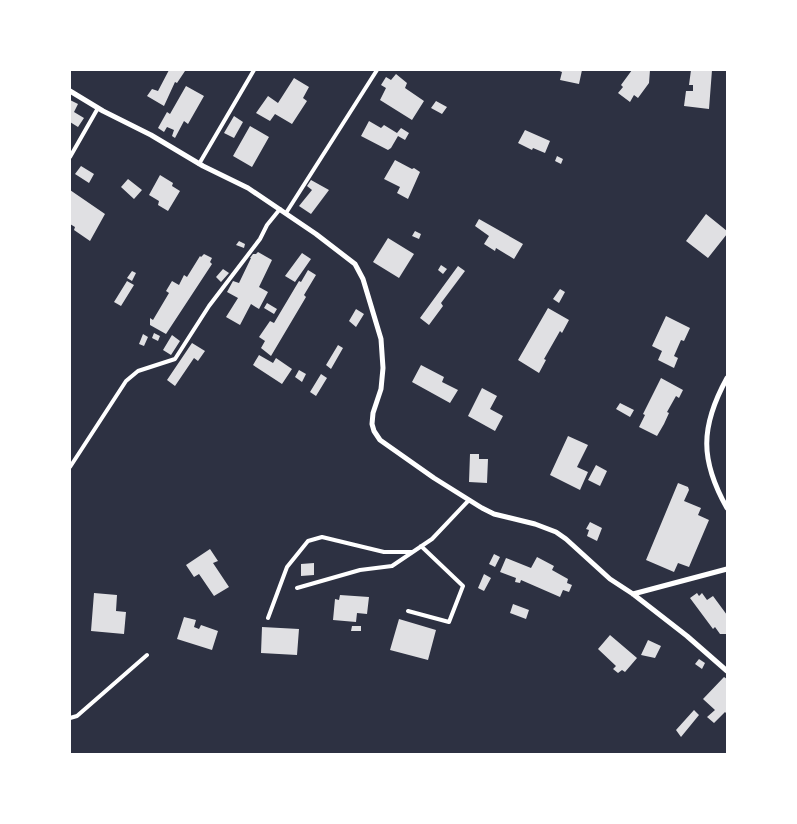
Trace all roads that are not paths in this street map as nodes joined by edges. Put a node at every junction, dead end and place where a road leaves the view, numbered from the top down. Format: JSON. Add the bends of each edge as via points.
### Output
{"nodes":[{"id":1,"x":254,"y":70,"type":"edge"},
{"id":2,"x":377,"y":70,"type":"edge"},
{"id":3,"x":70,"y":91,"type":"edge"},
{"id":4,"x":98,"y":108,"type":"junction"},
{"id":5,"x":70,"y":157,"type":"edge"},
{"id":6,"x":200,"y":164,"type":"junction"},
{"id":7,"x":280,"y":209,"type":"junction"},
{"id":8,"x":286,"y":213,"type":"junction"},
{"id":9,"x":727,"y":378,"type":"edge"},
{"id":10,"x":70,"y":467,"type":"edge"},
{"id":11,"x":469,"y":500,"type":"junction"},
{"id":12,"x":727,"y":508,"type":"edge"},
{"id":13,"x":421,"y":546,"type":"junction"},
{"id":14,"x":412,"y":552,"type":"junction"},
{"id":15,"x":727,"y":569,"type":"edge"},
{"id":16,"x":297,"y":588,"type":"dead end"},
{"id":17,"x":633,"y":594,"type":"junction"},
{"id":18,"x":408,"y":611,"type":"dead end"},
{"id":19,"x":268,"y":618,"type":"dead end"},
{"id":20,"x":147,"y":654,"type":"dead end"},
{"id":21,"x":727,"y":671,"type":"edge"},
{"id":22,"x":70,"y":718,"type":"edge"}],
"edges":[{"from":1,"to":6,"type":"lane"},
{"from":2,"to":8,"type":"lane"},
{"from":3,"to":4,"type":"street"},
{"from":4,"to":5,"type":"lane"},
{"from":4,"to":6,"type":"street"},
{"from":6,"to":7,"type":"street","via":[[248,188]]},
{"from":7,"to":8,"type":"street"},
{"from":7,"to":10,"type":"lane","via":[[209,306],[175,359],[138,371],[126,381]]},
{"from":8,"to":11,"type":"street","via":[[354,264],[363,279],[381,340],[381,389],[372,424],[376,436]]},
{"from":9,"to":12,"type":"street","via":[[718,394],[706,443],[715,487]]},
{"from":11,"to":13,"type":"lane","via":[[432,539]]},
{"from":11,"to":17,"type":"street","via":[[494,514],[556,532],[610,579]]},
{"from":13,"to":14,"type":"lane"},
{"from":13,"to":18,"type":"lane","via":[[463,586],[449,622]]},
{"from":14,"to":16,"type":"lane","via":[[392,566],[360,570]]},
{"from":14,"to":19,"type":"lane","via":[[384,552],[322,537],[308,541],[287,567]]},
{"from":15,"to":17,"type":"street"},
{"from":17,"to":21,"type":"street"},
{"from":20,"to":22,"type":"lane","via":[[99,698]]}]}
